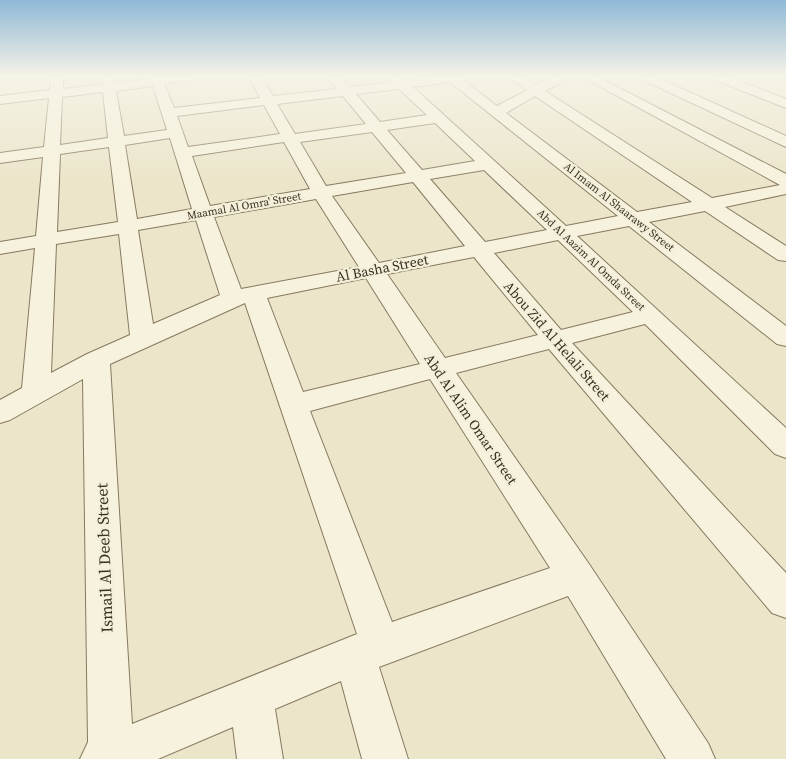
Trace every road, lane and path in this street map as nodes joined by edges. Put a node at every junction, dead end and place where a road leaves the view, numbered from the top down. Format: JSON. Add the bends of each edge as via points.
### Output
{"nodes":[{"id":1,"x":54,"y":112,"type":"edge"},
{"id":2,"x":113,"y":112,"type":"edge"},
{"id":3,"x":275,"y":112,"type":"edge"},
{"id":4,"x":364,"y":112,"type":"edge"},
{"id":5,"x":432,"y":112,"type":"edge"},
{"id":6,"x":496,"y":112,"type":"edge"},
{"id":7,"x":570,"y":112,"type":"edge"},
{"id":8,"x":656,"y":112,"type":"edge"},
{"id":9,"x":724,"y":112,"type":"edge"},
{"id":10,"x":169,"y":113,"type":"edge"},
{"id":11,"x":438,"y":118,"type":"junction"},
{"id":12,"x":376,"y":127,"type":"junction"},
{"id":13,"x":176,"y":133,"type":"junction"},
{"id":14,"x":289,"y":138,"type":"junction"},
{"id":15,"x":782,"y":139,"type":"edge"},
{"id":16,"x":117,"y":141,"type":"junction"},
{"id":17,"x":715,"y":144,"type":"junction"},
{"id":18,"x":52,"y":150,"type":"junction"},
{"id":19,"x":183,"y":153,"type":"junction"},
{"id":20,"x":0,"y":158,"type":"edge"},
{"id":21,"x":488,"y":164,"type":"junction"},
{"id":22,"x":417,"y":176,"type":"junction"},
{"id":23,"x":786,"y":181,"type":"edge"},
{"id":24,"x":786,"y":189,"type":"edge"},
{"id":25,"x":321,"y":193,"type":"junction"},
{"id":26,"x":709,"y":204,"type":"junction"},
{"id":27,"x":203,"y":213,"type":"junction"},
{"id":28,"x":634,"y":218,"type":"junction"},
{"id":29,"x":128,"y":226,"type":"junction"},
{"id":30,"x":562,"y":233,"type":"junction"},
{"id":31,"x":46,"y":240,"type":"junction"},
{"id":32,"x":0,"y":248,"type":"edge"},
{"id":33,"x":478,"y":249,"type":"junction"},
{"id":34,"x":786,"y":255,"type":"edge"},
{"id":35,"x":371,"y":270,"type":"junction"},
{"id":36,"x":243,"y":296,"type":"junction"},
{"id":37,"x":786,"y":311,"type":"edge"},
{"id":38,"x":650,"y":315,"type":"junction"},
{"id":39,"x":760,"y":317,"type":"junction"},
{"id":40,"x":786,"y":338,"type":"edge"},
{"id":41,"x":143,"y":339,"type":"junction"},
{"id":42,"x":555,"y":340,"type":"junction"},
{"id":43,"x":96,"y":360,"type":"junction"},
{"id":44,"x":438,"y":369,"type":"junction"},
{"id":45,"x":36,"y":392,"type":"junction"},
{"id":46,"x":293,"y":406,"type":"junction"},
{"id":47,"x":0,"y":413,"type":"edge"},
{"id":48,"x":786,"y":446,"type":"edge"},
{"id":49,"x":576,"y":576,"type":"junction"},
{"id":50,"x":786,"y":600,"type":"edge"},
{"id":51,"x":368,"y":650,"type":"junction"},
{"id":52,"x":252,"y":698,"type":"junction"},
{"id":53,"x":107,"y":757,"type":"edge"},
{"id":54,"x":260,"y":759,"type":"edge"},
{"id":55,"x":385,"y":759,"type":"edge"},
{"id":56,"x":692,"y":759,"type":"edge"}],
"edges":[{"from":1,"to":18,"type":"street"},
{"from":2,"to":16,"type":"street"},
{"from":3,"to":14,"type":"street","name":"Abd Al Alim Omar Street"},
{"from":4,"to":12,"type":"street","name":"Abou Zid Al Helali Street"},
{"from":5,"to":11,"type":"street","name":"Abd Al Aazim Al Omda Street"},
{"from":6,"to":28,"type":"street","name":"Al Imam Al Shaarawy Street"},
{"from":7,"to":26,"type":"street"},
{"from":8,"to":17,"type":"street"},
{"from":9,"to":15,"type":"street"},
{"from":10,"to":13,"type":"street"},
{"from":11,"to":12,"type":"street"},
{"from":11,"to":21,"type":"street","name":"Abd Al Aazim Al Omda Street"},
{"from":12,"to":14,"type":"street"},
{"from":12,"to":22,"type":"street","name":"Abou Zid Al Helali Street"},
{"from":13,"to":16,"type":"street"},
{"from":13,"to":19,"type":"street"},
{"from":14,"to":19,"type":"street"},
{"from":14,"to":25,"type":"street","name":"Abd Al Alim Omar Street"},
{"from":15,"to":17,"type":"street","via":[[762,136]]},
{"from":16,"to":18,"type":"street"},
{"from":16,"to":29,"type":"street"},
{"from":17,"to":23,"type":"street"},
{"from":18,"to":20,"type":"street"},
{"from":18,"to":31,"type":"street"},
{"from":19,"to":27,"type":"street"},
{"from":21,"to":22,"type":"street","name":"Maamal Al Omra' Street"},
{"from":21,"to":30,"type":"street","name":"Abd Al Aazim Al Omda Street"},
{"from":22,"to":25,"type":"street","name":"Maamal Al Omra' Street"},
{"from":22,"to":33,"type":"street","name":"Abou Zid Al Helali Street"},
{"from":24,"to":26,"type":"street","name":"Al Basha Street"},
{"from":25,"to":27,"type":"street","name":"Maamal Al Omra' Street"},
{"from":25,"to":35,"type":"street","name":"Abd Al Alim Omar Street"},
{"from":26,"to":28,"type":"street","name":"Al Basha Street"},
{"from":26,"to":34,"type":"street"},
{"from":27,"to":29,"type":"street","name":"Maamal Al Omra' Street"},
{"from":27,"to":36,"type":"street"},
{"from":28,"to":30,"type":"street","name":"Al Basha Street"},
{"from":28,"to":39,"type":"street","name":"Al Imam Al Shaarawy Street"},
{"from":29,"to":31,"type":"street","name":"Maamal Al Omra' Street"},
{"from":29,"to":41,"type":"street"},
{"from":30,"to":33,"type":"street","name":"Al Basha Street"},
{"from":30,"to":38,"type":"street","name":"Abd Al Aazim Al Omda Street"},
{"from":31,"to":32,"type":"street","name":"Maamal Al Omra' Street"},
{"from":31,"to":45,"type":"street"},
{"from":33,"to":35,"type":"street","name":"Al Basha Street"},
{"from":33,"to":42,"type":"street","name":"Abou Zid Al Helali Street"},
{"from":35,"to":36,"type":"street","name":"Al Basha Street"},
{"from":35,"to":44,"type":"street","name":"Abd Al Alim Omar Street"},
{"from":36,"to":41,"type":"street","name":"Al Basha Street"},
{"from":36,"to":46,"type":"street"},
{"from":37,"to":39,"type":"street"},
{"from":38,"to":42,"type":"street"},
{"from":38,"to":48,"type":"street","name":"Abd Al Aazim Al Omda Street"},
{"from":39,"to":40,"type":"street","name":"Al Imam Al Shaarawy Street"},
{"from":41,"to":43,"type":"street","name":"Al Basha Street"},
{"from":42,"to":44,"type":"street"},
{"from":42,"to":50,"type":"street","name":"Abou Zid Al Helali Street"},
{"from":43,"to":45,"type":"street","name":"Al Basha Street"},
{"from":43,"to":53,"type":"street","name":"Ismail Al Deeb Street"},
{"from":44,"to":46,"type":"street"},
{"from":44,"to":49,"type":"street","name":"Abd Al Alim Omar Street"},
{"from":45,"to":47,"type":"street","name":"Al Basha Street"},
{"from":46,"to":51,"type":"street"},
{"from":49,"to":51,"type":"street"},
{"from":49,"to":56,"type":"street","name":"Abd Al Alim Omar Street"},
{"from":51,"to":52,"type":"street"},
{"from":51,"to":55,"type":"street"},
{"from":52,"to":53,"type":"street"},
{"from":52,"to":54,"type":"street"}]}
